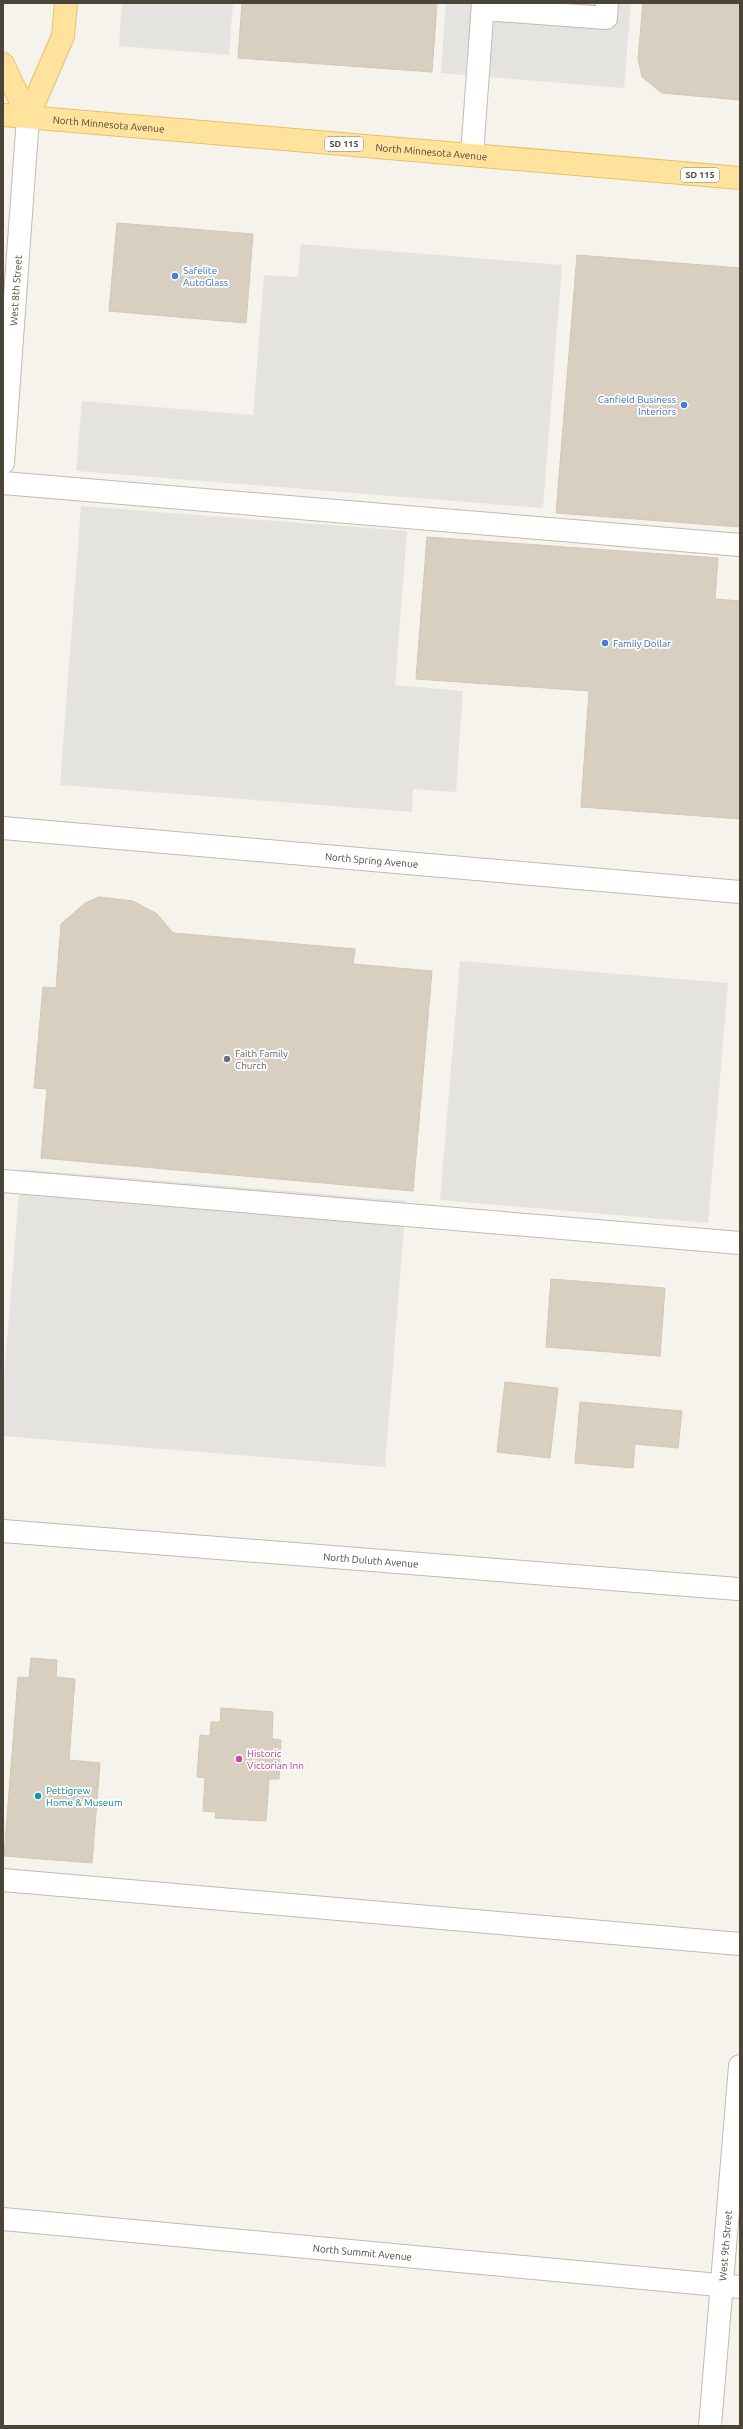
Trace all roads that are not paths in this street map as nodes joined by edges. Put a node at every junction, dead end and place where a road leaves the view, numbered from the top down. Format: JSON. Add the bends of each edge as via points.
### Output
{"nodes":[{"id":1,"x":66,"y":3,"type":"edge"},
{"id":2,"x":607,"y":3,"type":"edge"},
{"id":3,"x":483,"y":6,"type":"edge"},
{"id":4,"x":3,"y":64,"type":"edge"},
{"id":5,"x":3,"y":115,"type":"edge"},
{"id":6,"x":28,"y":117,"type":"junction"},
{"id":7,"x":472,"y":155,"type":"junction"},
{"id":8,"x":740,"y":178,"type":"edge"},
{"id":9,"x":3,"y":463,"type":"edge"},
{"id":10,"x":3,"y":483,"type":"edge"},
{"id":11,"x":740,"y":545,"type":"edge"},
{"id":12,"x":3,"y":828,"type":"edge"},
{"id":13,"x":740,"y":892,"type":"edge"},
{"id":14,"x":3,"y":1181,"type":"edge"},
{"id":15,"x":740,"y":1243,"type":"edge"},
{"id":16,"x":3,"y":1531,"type":"edge"},
{"id":17,"x":740,"y":1591,"type":"edge"},
{"id":18,"x":3,"y":1880,"type":"edge"},
{"id":19,"x":740,"y":1944,"type":"edge"},
{"id":20,"x":740,"y":2066,"type":"edge"},
{"id":21,"x":3,"y":2219,"type":"edge"},
{"id":22,"x":731,"y":2286,"type":"edge"},
{"id":23,"x":710,"y":2426,"type":"edge"}],
"edges":[{"from":1,"to":6,"type":"main road","name":"West 8th Street","via":[[63,36]]},
{"from":2,"to":3,"type":"street","via":[[606,18]]},
{"from":3,"to":7,"type":"street"},
{"from":4,"to":6,"type":"main road","name":"West 8th Street"},
{"from":5,"to":6,"type":"main road","name":"North Minnesota Avenue","number":"SD 115"},
{"from":6,"to":7,"type":"main road","name":"North Minnesota Avenue","number":"SD 115"},
{"from":6,"to":9,"type":"street","name":"West 8th Street"},
{"from":7,"to":8,"type":"main road","name":"North Minnesota Avenue","number":"SD 115"},
{"from":10,"to":11,"type":"street"},
{"from":12,"to":13,"type":"street","name":"North Spring Avenue"},
{"from":14,"to":15,"type":"street"},
{"from":16,"to":17,"type":"street","name":"North Duluth Avenue"},
{"from":18,"to":19,"type":"street"},
{"from":20,"to":22,"type":"street","name":"West 9th Street"},
{"from":21,"to":22,"type":"street","name":"North Summit Avenue"},
{"from":22,"to":23,"type":"street","name":"West 9th Street"}]}
